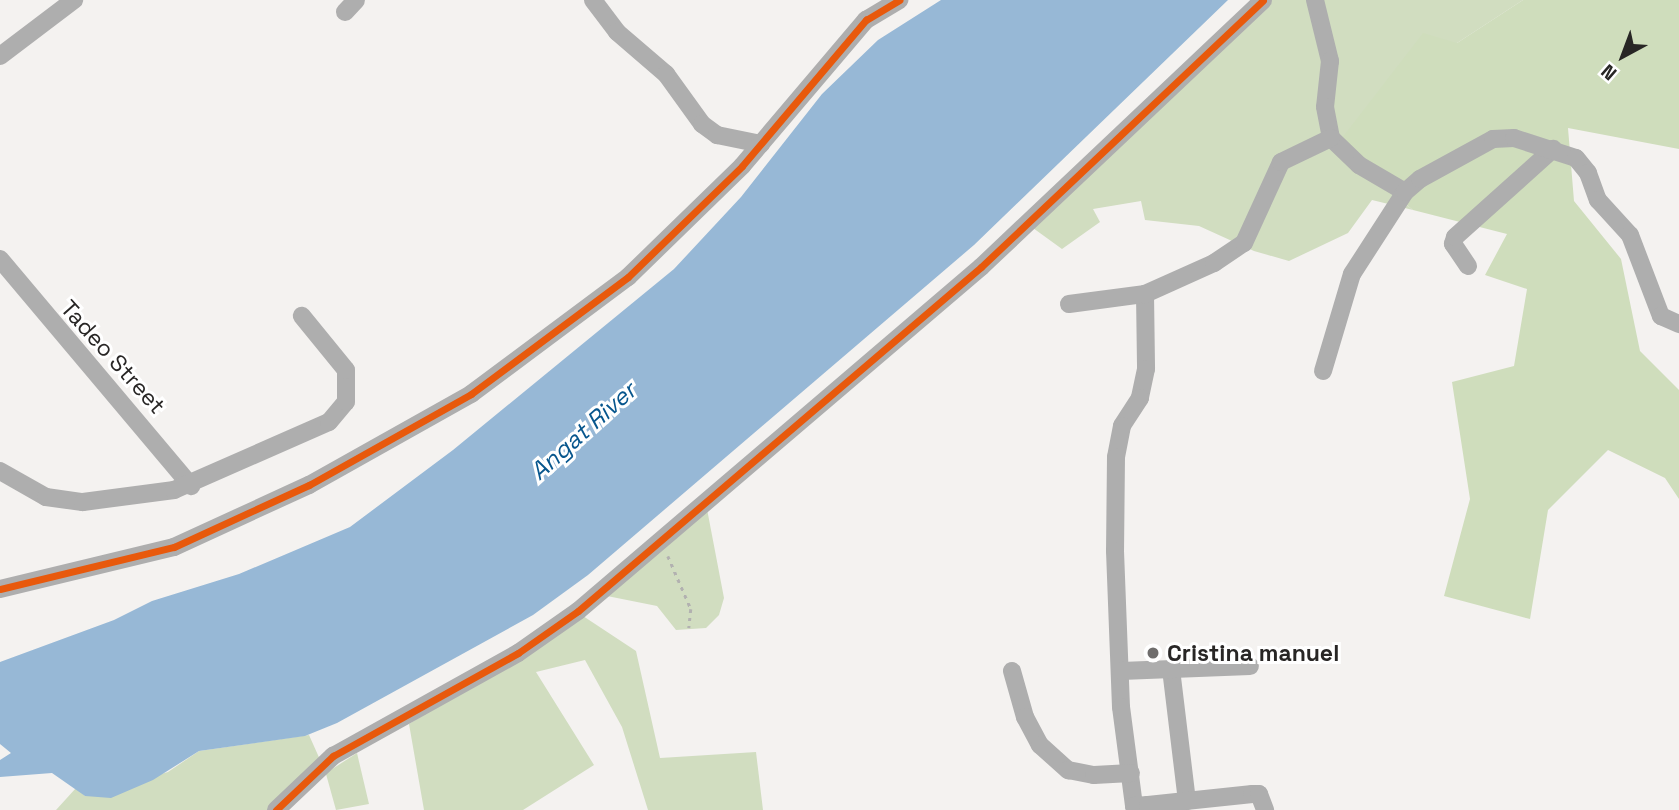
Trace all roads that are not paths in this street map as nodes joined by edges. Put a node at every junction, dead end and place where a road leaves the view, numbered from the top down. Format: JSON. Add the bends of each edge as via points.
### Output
{"nodes":[{"id":1,"x":74,"y":0,"type":"edge"},
{"id":2,"x":593,"y":0,"type":"edge"},
{"id":3,"x":899,"y":0,"type":"edge"},
{"id":4,"x":1263,"y":0,"type":"edge"},
{"id":5,"x":1315,"y":0,"type":"edge"},
{"id":6,"x":0,"y":56,"type":"edge"},
{"id":7,"x":1331,"y":138,"type":"junction"},
{"id":8,"x":761,"y":144,"type":"junction"},
{"id":9,"x":1553,"y":149,"type":"junction"},
{"id":10,"x":1405,"y":192,"type":"junction"},
{"id":11,"x":0,"y":259,"type":"edge"},
{"id":12,"x":1468,"y":266,"type":"dead end"},
{"id":13,"x":1145,"y":294,"type":"junction"},
{"id":14,"x":1069,"y":304,"type":"dead end"},
{"id":15,"x":302,"y":316,"type":"dead end"},
{"id":16,"x":1679,"y":324,"type":"edge"},
{"id":17,"x":1323,"y":371,"type":"dead end"},
{"id":18,"x":0,"y":471,"type":"edge"},
{"id":19,"x":191,"y":486,"type":"junction"},
{"id":20,"x":0,"y":589,"type":"edge"},
{"id":21,"x":1250,"y":666,"type":"dead end"},
{"id":22,"x":1171,"y":670,"type":"junction"},
{"id":23,"x":1012,"y":671,"type":"dead end"},
{"id":24,"x":1121,"y":671,"type":"junction"},
{"id":25,"x":1131,"y":773,"type":"junction"},
{"id":26,"x":1187,"y":801,"type":"junction"},
{"id":27,"x":1148,"y":807,"type":"edge"},
{"id":28,"x":276,"y":810,"type":"edge"},
{"id":29,"x":1265,"y":810,"type":"edge"}],
"edges":[{"from":1,"to":6,"type":"street"},
{"from":2,"to":8,"type":"street","via":[[617,32],[666,74],[702,124],[717,135]]},
{"from":3,"to":8,"type":"street","via":[[866,20]]},
{"from":4,"to":28,"type":"street","via":[[981,267],[578,611],[518,653],[333,756]]},
{"from":5,"to":7,"type":"street","via":[[1329,51],[1325,107]]},
{"from":7,"to":10,"type":"street","via":[[1359,165]]},
{"from":7,"to":13,"type":"street","via":[[1281,162],[1244,243]]},
{"from":8,"to":20,"type":"street","via":[[628,277],[471,394],[309,485],[174,547]]},
{"from":9,"to":10,"type":"street","via":[[1514,138],[1493,139],[1420,178]]},
{"from":9,"to":12,"type":"street","via":[[1455,237],[1453,244]]},
{"from":9,"to":16,"type":"street","via":[[1576,158],[1588,173],[1598,200],[1630,235],[1661,316]]},
{"from":10,"to":17,"type":"street","via":[[1352,274]]},
{"from":11,"to":19,"type":"street","name":"Tadeo Street"},
{"from":13,"to":14,"type":"street"},
{"from":13,"to":24,"type":"street","via":[[1146,369],[1140,398],[1122,426],[1116,457]]},
{"from":15,"to":19,"type":"street","via":[[346,370],[346,401],[329,422]]},
{"from":18,"to":19,"type":"street","via":[[46,497],[83,502]]},
{"from":21,"to":22,"type":"street"},
{"from":22,"to":24,"type":"street"},
{"from":22,"to":26,"type":"street"},
{"from":23,"to":25,"type":"street","via":[[1025,717],[1040,746],[1068,769],[1094,775]]},
{"from":24,"to":25,"type":"street"},
{"from":25,"to":27,"type":"street","via":[[1134,806]]},
{"from":26,"to":27,"type":"street"},
{"from":26,"to":29,"type":"street","via":[[1259,794]]}]}
